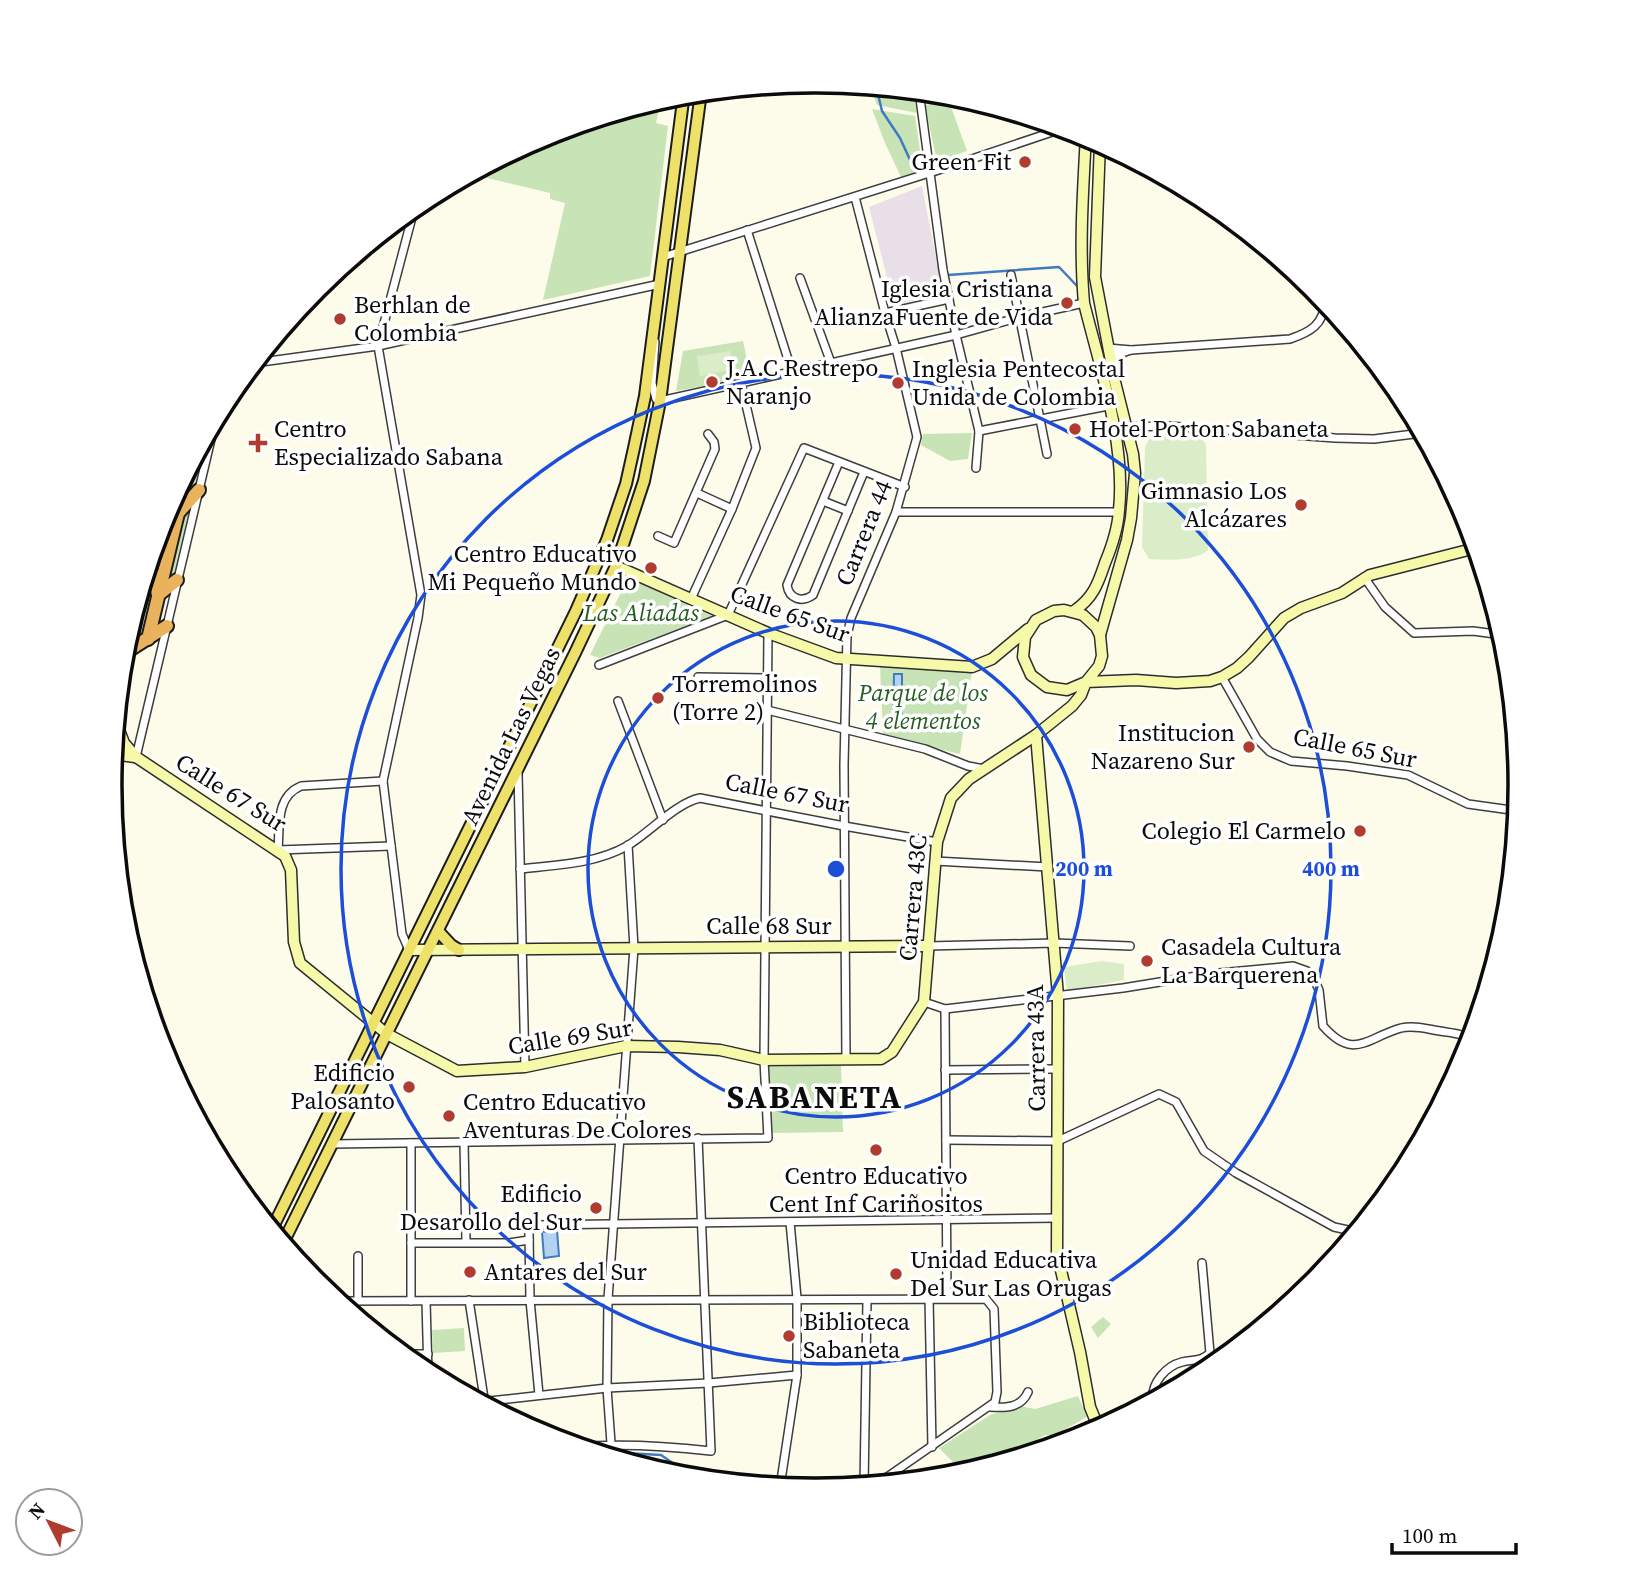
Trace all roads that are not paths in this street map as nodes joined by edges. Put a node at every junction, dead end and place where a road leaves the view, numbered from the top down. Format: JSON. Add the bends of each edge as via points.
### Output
{"nodes":[{"id":1,"x":920,"y":101,"type":"edge"},
{"id":2,"x":700,"y":103,"type":"edge"},
{"id":3,"x":682,"y":106,"type":"edge"},
{"id":4,"x":1048,"y":133,"type":"edge"},
{"id":5,"x":1085,"y":147,"type":"edge"},
{"id":6,"x":1099,"y":154,"type":"edge"},
{"id":7,"x":929,"y":173,"type":"junction"},
{"id":8,"x":855,"y":197,"type":"junction"},
{"id":9,"x":411,"y":223,"type":"edge"},
{"id":10,"x":747,"y":230,"type":"junction"},
{"id":11,"x":680,"y":251,"type":"junction"},
{"id":12,"x":663,"y":257,"type":"junction"},
{"id":13,"x":1011,"y":275,"type":"dead end"},
{"id":14,"x":800,"y":278,"type":"dead end"},
{"id":15,"x":660,"y":284,"type":"junction"},
{"id":16,"x":949,"y":299,"type":"junction"},
{"id":17,"x":1084,"y":300,"type":"junction"},
{"id":18,"x":885,"y":313,"type":"junction"},
{"id":19,"x":1323,"y":315,"type":"edge"},
{"id":20,"x":1020,"y":317,"type":"junction"},
{"id":21,"x":653,"y":331,"type":"junction"},
{"id":22,"x":956,"y":335,"type":"junction"},
{"id":23,"x":379,"y":346,"type":"junction"},
{"id":24,"x":896,"y":348,"type":"junction"},
{"id":25,"x":1109,"y":352,"type":"junction"},
{"id":26,"x":267,"y":361,"type":"edge"},
{"id":27,"x":831,"y":363,"type":"junction"},
{"id":28,"x":792,"y":372,"type":"junction"},
{"id":29,"x":741,"y":383,"type":"junction"},
{"id":30,"x":660,"y":401,"type":"junction"},
{"id":31,"x":1108,"y":406,"type":"junction"},
{"id":32,"x":1042,"y":420,"type":"junction"},
{"id":33,"x":1127,"y":427,"type":"junction"},
{"id":34,"x":979,"y":431,"type":"junction"},
{"id":35,"x":708,"y":434,"type":"dead end"},
{"id":36,"x":1412,"y":434,"type":"edge"},
{"id":37,"x":208,"y":453,"type":"edge"},
{"id":38,"x":1047,"y":454,"type":"dead end"},
{"id":39,"x":839,"y":462,"type":"junction"},
{"id":40,"x":976,"y":468,"type":"dead end"},
{"id":41,"x":864,"y":472,"type":"junction"},
{"id":42,"x":905,"y":487,"type":"junction"},
{"id":43,"x":199,"y":490,"type":"junction"},
{"id":44,"x":697,"y":493,"type":"junction"},
{"id":45,"x":823,"y":501,"type":"junction"},
{"id":46,"x":732,"y":509,"type":"junction"},
{"id":47,"x":848,"y":511,"type":"junction"},
{"id":48,"x":896,"y":512,"type":"junction"},
{"id":49,"x":1119,"y":512,"type":"junction"},
{"id":50,"x":178,"y":513,"type":"edge"},
{"id":51,"x":178,"y":514,"type":"edge"},
{"id":52,"x":658,"y":536,"type":"dead end"},
{"id":53,"x":1466,"y":551,"type":"edge"},
{"id":54,"x":616,"y":566,"type":"junction"},
{"id":55,"x":155,"y":578,"type":"edge"},
{"id":56,"x":1364,"y":578,"type":"junction"},
{"id":57,"x":177,"y":580,"type":"junction"},
{"id":58,"x":159,"y":595,"type":"junction"},
{"id":59,"x":691,"y":599,"type":"junction"},
{"id":60,"x":1074,"y":611,"type":"junction"},
{"id":61,"x":728,"y":615,"type":"junction"},
{"id":62,"x":167,"y":626,"type":"junction"},
{"id":63,"x":1029,"y":628,"type":"junction"},
{"id":64,"x":768,"y":633,"type":"junction"},
{"id":65,"x":1490,"y":633,"type":"edge"},
{"id":66,"x":1100,"y":635,"type":"junction"},
{"id":67,"x":148,"y":639,"type":"junction"},
{"id":68,"x":137,"y":646,"type":"edge"},
{"id":69,"x":846,"y":659,"type":"junction"},
{"id":70,"x":599,"y":665,"type":"dead end"},
{"id":71,"x":698,"y":677,"type":"dead end"},
{"id":72,"x":1222,"y":677,"type":"junction"},
{"id":73,"x":767,"y":678,"type":"junction"},
{"id":74,"x":1086,"y":682,"type":"junction"},
{"id":75,"x":618,"y":701,"type":"dead end"},
{"id":76,"x":767,"y":710,"type":"junction"},
{"id":77,"x":846,"y":731,"type":"junction"},
{"id":78,"x":1037,"y":735,"type":"junction"},
{"id":79,"x":124,"y":743,"type":"edge"},
{"id":80,"x":123,"y":755,"type":"edge"},
{"id":81,"x":136,"y":757,"type":"junction"},
{"id":82,"x":518,"y":769,"type":"junction"},
{"id":83,"x":984,"y":769,"type":"junction"},
{"id":84,"x":383,"y":780,"type":"junction"},
{"id":85,"x":1507,"y":809,"type":"edge"},
{"id":86,"x":766,"y":810,"type":"junction"},
{"id":87,"x":663,"y":820,"type":"junction"},
{"id":88,"x":844,"y":826,"type":"junction"},
{"id":89,"x":937,"y":842,"type":"junction"},
{"id":90,"x":628,"y":845,"type":"junction"},
{"id":91,"x":391,"y":846,"type":"junction"},
{"id":92,"x":278,"y":850,"type":"junction"},
{"id":93,"x":935,"y":861,"type":"junction"},
{"id":94,"x":1048,"y":867,"type":"junction"},
{"id":95,"x":520,"y":869,"type":"junction"},
{"id":96,"x":438,"y":930,"type":"junction"},
{"id":97,"x":1054,"y":943,"type":"junction"},
{"id":98,"x":928,"y":946,"type":"junction"},
{"id":99,"x":1129,"y":946,"type":"dead end"},
{"id":100,"x":765,"y":947,"type":"junction"},
{"id":101,"x":845,"y":947,"type":"junction"},
{"id":102,"x":634,"y":948,"type":"junction"},
{"id":103,"x":522,"y":949,"type":"junction"},
{"id":104,"x":409,"y":950,"type":"junction"},
{"id":105,"x":429,"y":950,"type":"junction"},
{"id":106,"x":459,"y":950,"type":"junction"},
{"id":107,"x":1058,"y":996,"type":"junction"},
{"id":108,"x":925,"y":1002,"type":"junction"},
{"id":109,"x":945,"y":1009,"type":"junction"},
{"id":110,"x":374,"y":1023,"type":"junction"},
{"id":111,"x":387,"y":1034,"type":"junction"},
{"id":112,"x":1461,"y":1035,"type":"edge"},
{"id":113,"x":626,"y":1052,"type":"junction"},
{"id":114,"x":887,"y":1057,"type":"joint"},
{"id":115,"x":764,"y":1060,"type":"junction"},
{"id":116,"x":846,"y":1060,"type":"junction"},
{"id":117,"x":525,"y":1067,"type":"junction"},
{"id":118,"x":1058,"y":1069,"type":"junction"},
{"id":119,"x":945,"y":1070,"type":"junction"},
{"id":120,"x":698,"y":1138,"type":"junction"},
{"id":121,"x":621,"y":1139,"type":"junction"},
{"id":122,"x":946,"y":1140,"type":"junction"},
{"id":123,"x":1058,"y":1141,"type":"junction"},
{"id":124,"x":464,"y":1142,"type":"junction"},
{"id":125,"x":411,"y":1143,"type":"junction"},
{"id":126,"x":333,"y":1144,"type":"junction"},
{"id":127,"x":1058,"y":1218,"type":"junction"},
{"id":128,"x":947,"y":1219,"type":"junction"},
{"id":129,"x":276,"y":1221,"type":"edge"},
{"id":130,"x":790,"y":1222,"type":"junction"},
{"id":131,"x":702,"y":1223,"type":"junction"},
{"id":132,"x":612,"y":1225,"type":"junction"},
{"id":133,"x":1346,"y":1230,"type":"edge"},
{"id":134,"x":287,"y":1234,"type":"edge"},
{"id":135,"x":529,"y":1240,"type":"junction"},
{"id":136,"x":466,"y":1242,"type":"junction"},
{"id":137,"x":411,"y":1243,"type":"junction"},
{"id":138,"x":358,"y":1256,"type":"dead end"},
{"id":139,"x":1202,"y":1263,"type":"dead end"},
{"id":140,"x":705,"y":1298,"type":"junction"},
{"id":141,"x":797,"y":1298,"type":"junction"},
{"id":142,"x":929,"y":1298,"type":"junction"},
{"id":143,"x":947,"y":1298,"type":"junction"},
{"id":144,"x":608,"y":1299,"type":"junction"},
{"id":145,"x":469,"y":1300,"type":"junction"},
{"id":146,"x":530,"y":1300,"type":"junction"},
{"id":147,"x":353,"y":1301,"type":"edge"},
{"id":148,"x":359,"y":1301,"type":"junction"},
{"id":149,"x":411,"y":1301,"type":"junction"},
{"id":150,"x":426,"y":1301,"type":"junction"},
{"id":151,"x":867,"y":1301,"type":"junction"},
{"id":152,"x":419,"y":1354,"type":"edge"},
{"id":153,"x":428,"y":1354,"type":"junction"},
{"id":154,"x":428,"y":1361,"type":"edge"},
{"id":155,"x":797,"y":1375,"type":"junction"},
{"id":156,"x":709,"y":1383,"type":"junction"},
{"id":157,"x":607,"y":1388,"type":"junction"},
{"id":158,"x":1154,"y":1389,"type":"edge"},
{"id":159,"x":482,"y":1392,"type":"edge"},
{"id":160,"x":1028,"y":1392,"type":"dead end"},
{"id":161,"x":538,"y":1395,"type":"junction"},
{"id":162,"x":498,"y":1401,"type":"edge"},
{"id":163,"x":993,"y":1405,"type":"junction"},
{"id":164,"x":1095,"y":1419,"type":"edge"},
{"id":165,"x":611,"y":1447,"type":"edge"},
{"id":166,"x":932,"y":1447,"type":"junction"},
{"id":167,"x":618,"y":1449,"type":"edge"},
{"id":168,"x":893,"y":1473,"type":"edge"},
{"id":169,"x":781,"y":1477,"type":"edge"},
{"id":170,"x":864,"y":1477,"type":"edge"}],
"edges":[{"from":1,"to":7,"type":"street"},
{"from":2,"to":11,"type":"main road","name":"Avenida Las Vegas"},
{"from":3,"to":12,"type":"main road","name":"Avenida Las Vegas"},
{"from":4,"to":7,"type":"street"},
{"from":5,"to":17,"type":"street","via":[[1080,256]]},
{"from":6,"to":25,"type":"street","via":[[1094,264]]},
{"from":7,"to":8,"type":"street"},
{"from":7,"to":16,"type":"street"},
{"from":8,"to":10,"type":"street"},
{"from":8,"to":18,"type":"street","name":"Carrera 44"},
{"from":9,"to":23,"type":"street"},
{"from":10,"to":11,"type":"street"},
{"from":10,"to":28,"type":"street"},
{"from":11,"to":12,"type":"street"},
{"from":11,"to":30,"type":"main road","name":"Avenida Las Vegas"},
{"from":12,"to":15,"type":"main road","name":"Avenida Las Vegas"},
{"from":13,"to":20,"type":"street"},
{"from":14,"to":27,"type":"street"},
{"from":15,"to":21,"type":"main road","name":"Avenida Las Vegas"},
{"from":15,"to":23,"type":"street"},
{"from":16,"to":18,"type":"street"},
{"from":16,"to":22,"type":"street"},
{"from":17,"to":20,"type":"street"},
{"from":17,"to":31,"type":"street"},
{"from":18,"to":24,"type":"street","name":"Carrera 44"},
{"from":19,"to":25,"type":"street","via":[[1312,331],[1290,339]]},
{"from":20,"to":22,"type":"street"},
{"from":20,"to":32,"type":"street"},
{"from":21,"to":30,"type":"street","via":[[653,390]]},
{"from":21,"to":104,"type":"main road","name":"Avenida Las Vegas","via":[[635,448],[607,540]]},
{"from":22,"to":24,"type":"street"},
{"from":22,"to":34,"type":"street"},
{"from":23,"to":26,"type":"street"},
{"from":23,"to":84,"type":"street","via":[[421,595]]},
{"from":24,"to":27,"type":"street"},
{"from":24,"to":42,"type":"street","name":"Carrera 44","via":[[917,437]]},
{"from":25,"to":33,"type":"street"},
{"from":27,"to":28,"type":"street"},
{"from":28,"to":29,"type":"street"},
{"from":29,"to":30,"type":"street"},
{"from":29,"to":46,"type":"street","via":[[756,448]]},
{"from":30,"to":54,"type":"main road","name":"Avenida Las Vegas","via":[[644,481]]},
{"from":31,"to":32,"type":"street"},
{"from":31,"to":49,"type":"street","via":[[1119,459]]},
{"from":32,"to":34,"type":"street"},
{"from":32,"to":38,"type":"street"},
{"from":33,"to":36,"type":"street","via":[[1374,439]]},
{"from":33,"to":66,"type":"street","via":[[1135,473],[1131,518]]},
{"from":34,"to":40,"type":"street"},
{"from":35,"to":44,"type":"street","via":[[715,449]]},
{"from":37,"to":43,"type":"street"},
{"from":39,"to":41,"type":"street"},
{"from":39,"to":45,"type":"street"},
{"from":39,"to":61,"type":"street","via":[[804,448]]},
{"from":41,"to":42,"type":"street"},
{"from":41,"to":47,"type":"street"},
{"from":42,"to":48,"type":"street","name":"Carrera 44"},
{"from":43,"to":50,"type":"highway"},
{"from":43,"to":57,"type":"street"},
{"from":44,"to":46,"type":"street"},
{"from":44,"to":52,"type":"street","via":[[674,543]]},
{"from":45,"to":47,"type":"street"},
{"from":45,"to":47,"type":"street","via":[[787,585],[798,599],[813,595]]},
{"from":46,"to":59,"type":"street"},
{"from":48,"to":49,"type":"street"},
{"from":48,"to":69,"type":"street","name":"Carrera 44","via":[[851,618]]},
{"from":49,"to":60,"type":"street","via":[[1096,589]]},
{"from":51,"to":58,"type":"highway"},
{"from":53,"to":56,"type":"street"},
{"from":54,"to":59,"type":"street","name":"Calle 65 Sur"},
{"from":54,"to":82,"type":"main road","name":"Avenida Las Vegas"},
{"from":55,"to":58,"type":"highway"},
{"from":56,"to":65,"type":"street","via":[[1385,607],[1414,633]]},
{"from":56,"to":72,"type":"street","via":[[1342,593],[1284,618],[1249,657]]},
{"from":57,"to":58,"type":"highway"},
{"from":57,"to":62,"type":"street"},
{"from":58,"to":67,"type":"highway"},
{"from":59,"to":61,"type":"street","name":"Calle 65 Sur"},
{"from":60,"to":63,"type":"street","via":[[1054,611]]},
{"from":60,"to":66,"type":"street","via":[[1090,620]]},
{"from":61,"to":64,"type":"street","name":"Calle 65 Sur"},
{"from":61,"to":70,"type":"street"},
{"from":62,"to":67,"type":"highway"},
{"from":62,"to":81,"type":"street"},
{"from":63,"to":69,"type":"street","name":"Calle 65 Sur","via":[[992,659],[972,667]]},
{"from":63,"to":74,"type":"street","via":[[1023,657],[1039,682],[1057,690]]},
{"from":64,"to":69,"type":"street","name":"Calle 65 Sur"},
{"from":64,"to":73,"type":"street"},
{"from":66,"to":74,"type":"street","via":[[1102,656]]},
{"from":67,"to":68,"type":"highway"},
{"from":69,"to":77,"type":"street","name":"Carrera 44"},
{"from":71,"to":73,"type":"street"},
{"from":72,"to":74,"type":"street","via":[[1202,683]]},
{"from":72,"to":85,"type":"street","name":"Calle 65 Sur","via":[[1256,739],[1270,752],[1291,761],[1408,775],[1468,804]]},
{"from":73,"to":76,"type":"street"},
{"from":74,"to":78,"type":"street","via":[[1072,706]]},
{"from":75,"to":87,"type":"street"},
{"from":76,"to":77,"type":"street"},
{"from":76,"to":86,"type":"street"},
{"from":77,"to":83,"type":"street","via":[[925,749]]},
{"from":77,"to":88,"type":"street","name":"Carrera 44"},
{"from":78,"to":83,"type":"street","name":"Carrera 43C"},
{"from":78,"to":94,"type":"street","name":"Carrera 43A"},
{"from":79,"to":81,"type":"street","name":"Calle 67 Sur"},
{"from":80,"to":81,"type":"street","name":"Calle 67 Sur"},
{"from":81,"to":92,"type":"street","name":"Calle 67 Sur"},
{"from":82,"to":95,"type":"street"},
{"from":82,"to":96,"type":"main road","name":"Avenida Las Vegas"},
{"from":83,"to":89,"type":"street","name":"Carrera 43C","via":[[951,798]]},
{"from":84,"to":91,"type":"street"},
{"from":84,"to":92,"type":"street","via":[[301,786],[281,807]]},
{"from":86,"to":87,"type":"street","name":"Calle 67 Sur","via":[[700,798]]},
{"from":86,"to":88,"type":"street","name":"Calle 67 Sur"},
{"from":86,"to":100,"type":"street"},
{"from":87,"to":90,"type":"street","name":"Calle 67 Sur"},
{"from":88,"to":89,"type":"street","name":"Calle 67 Sur"},
{"from":88,"to":101,"type":"street","name":"Carrera 44"},
{"from":89,"to":93,"type":"street","name":"Carrera 43C"},
{"from":90,"to":95,"type":"street","name":"Calle 67 Sur","via":[[593,860]]},
{"from":90,"to":102,"type":"street"},
{"from":91,"to":92,"type":"street","name":"Calle 67 Sur"},
{"from":91,"to":104,"type":"street","via":[[402,934]]},
{"from":92,"to":110,"type":"street","name":"Calle 69 Sur","via":[[291,870],[297,956],[308,971]]},
{"from":93,"to":94,"type":"street"},
{"from":93,"to":98,"type":"street","name":"Carrera 43C"},
{"from":94,"to":97,"type":"street","name":"Carrera 43A"},
{"from":95,"to":103,"type":"street"},
{"from":96,"to":105,"type":"main road","name":"Avenida Las Vegas"},
{"from":96,"to":106,"type":"main road"},
{"from":97,"to":98,"type":"street","name":"Calle 68 Sur"},
{"from":97,"to":99,"type":"street","name":"Calle 68 Sur"},
{"from":97,"to":107,"type":"street","name":"Carrera 43A"},
{"from":98,"to":101,"type":"street","name":"Calle 68 Sur"},
{"from":98,"to":108,"type":"street","name":"Carrera 43C"},
{"from":100,"to":101,"type":"street","name":"Calle 68 Sur"},
{"from":100,"to":102,"type":"street","name":"Calle 68 Sur"},
{"from":100,"to":115,"type":"street"},
{"from":101,"to":116,"type":"street","name":"Carrera 44"},
{"from":102,"to":103,"type":"street","name":"Calle 68 Sur"},
{"from":102,"to":113,"type":"street"},
{"from":103,"to":106,"type":"street","name":"Calle 68 Sur"},
{"from":103,"to":117,"type":"street"},
{"from":104,"to":105,"type":"street","name":"Calle 68 Sur"},
{"from":104,"to":110,"type":"main road","name":"Avenida Las Vegas"},
{"from":105,"to":106,"type":"street","name":"Calle 68 Sur"},
{"from":105,"to":111,"type":"main road","name":"Avenida Las Vegas"},
{"from":107,"to":109,"type":"street"},
{"from":107,"to":112,"type":"street","via":[[1293,966],[1307,971],[1319,990],[1323,1026],[1342,1044],[1353,1046],[1416,1027]]},
{"from":107,"to":118,"type":"street","name":"Carrera 43A"},
{"from":108,"to":109,"type":"street"},
{"from":108,"to":114,"type":"street","name":"Carrera 43C"},
{"from":109,"to":119,"type":"street"},
{"from":110,"to":111,"type":"street","name":"Calle 69 Sur"},
{"from":110,"to":129,"type":"main road","name":"Avenida Las Vegas"},
{"from":111,"to":117,"type":"street","name":"Calle 69 Sur","via":[[457,1071]]},
{"from":111,"to":126,"type":"main road","name":"Avenida Las Vegas"},
{"from":113,"to":115,"type":"street","name":"Calle 69 Sur","via":[[678,1047]]},
{"from":113,"to":117,"type":"street","name":"Calle 69 Sur","via":[[615,1049]]},
{"from":113,"to":121,"type":"street"},
{"from":114,"to":116,"type":"street","name":"Calle 69 Sur"},
{"from":115,"to":116,"type":"street","name":"Calle 69 Sur"},
{"from":115,"to":120,"type":"street","via":[[768,1138]]},
{"from":118,"to":119,"type":"street"},
{"from":118,"to":123,"type":"street","name":"Carrera 43A"},
{"from":119,"to":122,"type":"street"},
{"from":120,"to":121,"type":"street"},
{"from":120,"to":131,"type":"street"},
{"from":121,"to":124,"type":"street"},
{"from":121,"to":132,"type":"street"},
{"from":122,"to":123,"type":"street"},
{"from":122,"to":128,"type":"street"},
{"from":123,"to":127,"type":"street","name":"Carrera 43A"},
{"from":123,"to":133,"type":"street","via":[[1159,1094],[1182,1111],[1204,1151],[1275,1196]]},
{"from":124,"to":125,"type":"street"},
{"from":124,"to":136,"type":"street"},
{"from":125,"to":126,"type":"street"},
{"from":125,"to":137,"type":"street"},
{"from":126,"to":134,"type":"main road","name":"Avenida Las Vegas"},
{"from":127,"to":128,"type":"street"},
{"from":127,"to":164,"type":"street","name":"Carrera 43A","via":[[1057,1253]]},
{"from":128,"to":130,"type":"street"},
{"from":128,"to":143,"type":"street"},
{"from":130,"to":131,"type":"street"},
{"from":130,"to":141,"type":"street"},
{"from":131,"to":132,"type":"street"},
{"from":131,"to":140,"type":"street"},
{"from":132,"to":135,"type":"street","via":[[534,1225]]},
{"from":132,"to":144,"type":"street"},
{"from":135,"to":136,"type":"street"},
{"from":135,"to":146,"type":"street"},
{"from":136,"to":137,"type":"street"},
{"from":137,"to":149,"type":"street"},
{"from":138,"to":148,"type":"street"},
{"from":139,"to":158,"type":"street","via":[[1210,1353],[1165,1370]]},
{"from":140,"to":141,"type":"street"},
{"from":140,"to":144,"type":"street"},
{"from":140,"to":156,"type":"street"},
{"from":141,"to":151,"type":"street"},
{"from":141,"to":155,"type":"street"},
{"from":142,"to":143,"type":"street"},
{"from":142,"to":151,"type":"street"},
{"from":142,"to":166,"type":"street"},
{"from":143,"to":163,"type":"street","via":[[986,1299],[994,1309],[997,1392]]},
{"from":144,"to":146,"type":"street"},
{"from":144,"to":157,"type":"street"},
{"from":145,"to":146,"type":"street"},
{"from":145,"to":150,"type":"street"},
{"from":145,"to":159,"type":"street"},
{"from":146,"to":161,"type":"street"},
{"from":147,"to":148,"type":"street"},
{"from":148,"to":149,"type":"street"},
{"from":149,"to":150,"type":"street"},
{"from":150,"to":153,"type":"street"},
{"from":151,"to":170,"type":"street"},
{"from":152,"to":153,"type":"street"},
{"from":153,"to":154,"type":"street"},
{"from":155,"to":156,"type":"street"},
{"from":155,"to":169,"type":"street"},
{"from":156,"to":157,"type":"street"},
{"from":156,"to":167,"type":"street","via":[[711,1451],[664,1445]]},
{"from":157,"to":161,"type":"street"},
{"from":157,"to":165,"type":"street"},
{"from":160,"to":163,"type":"street","via":[[1019,1404]]},
{"from":161,"to":162,"type":"street"},
{"from":163,"to":166,"type":"street"},
{"from":166,"to":168,"type":"street"}]}
